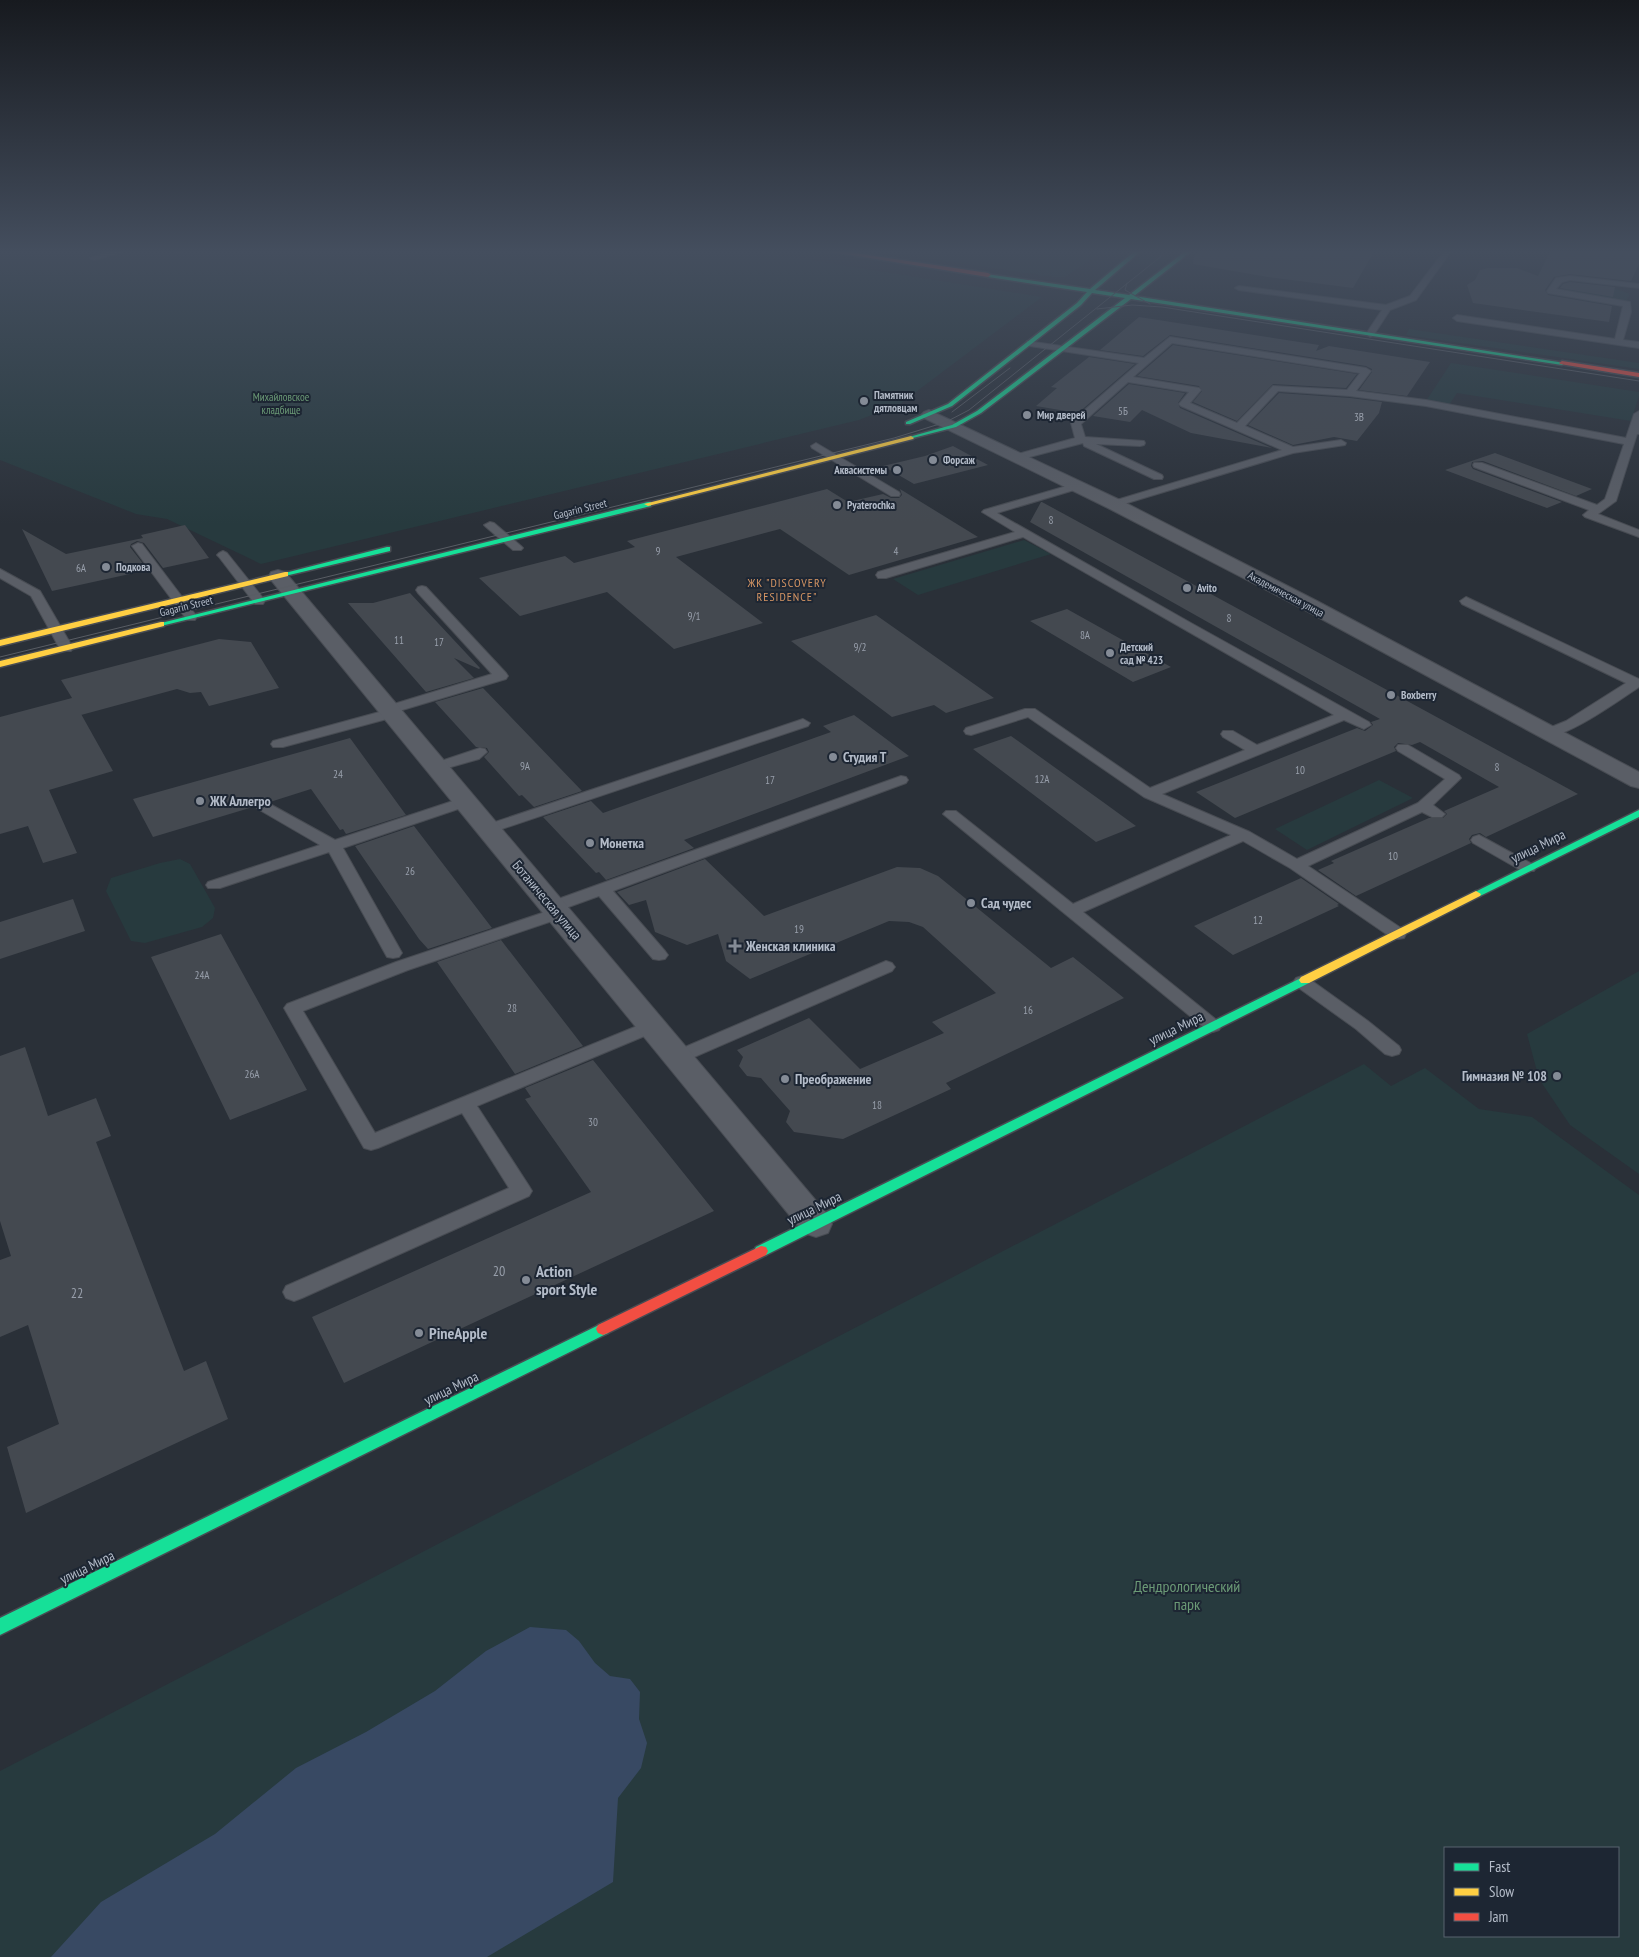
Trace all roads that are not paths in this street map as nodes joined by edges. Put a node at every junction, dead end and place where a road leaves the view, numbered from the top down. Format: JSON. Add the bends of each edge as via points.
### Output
{"nodes":[{"id":1,"x":1070,"y":341,"type":"edge"},
{"id":2,"x":1168,"y":341,"type":"edge"},
{"id":3,"x":1178,"y":341,"type":"edge"},
{"id":4,"x":1418,"y":341,"type":"edge"},
{"id":5,"x":1613,"y":341,"type":"edge"},
{"id":6,"x":1618,"y":342,"type":"joint"},
{"id":7,"x":1030,"y":343,"type":"joint"},
{"id":8,"x":1639,"y":345,"type":"edge"},
{"id":9,"x":1061,"y":348,"type":"junction"},
{"id":10,"x":1146,"y":361,"type":"junction"},
{"id":11,"x":1639,"y":375,"type":"edge"},
{"id":12,"x":1126,"y":378,"type":"junction"},
{"id":13,"x":1350,"y":392,"type":"junction"},
{"id":14,"x":1639,"y":414,"type":"edge"},
{"id":15,"x":929,"y":415,"type":"junction"},
{"id":16,"x":897,"y":426,"type":"dead end"},
{"id":17,"x":954,"y":426,"type":"junction"},
{"id":18,"x":1239,"y":427,"type":"junction"},
{"id":19,"x":1636,"y":430,"type":"edge"},
{"id":20,"x":1081,"y":440,"type":"junction"},
{"id":21,"x":835,"y":442,"type":"dead end"},
{"id":22,"x":1629,"y":442,"type":"junction"},
{"id":23,"x":1140,"y":443,"type":"dead end"},
{"id":24,"x":1340,"y":443,"type":"dead end"},
{"id":25,"x":811,"y":447,"type":"joint"},
{"id":26,"x":1292,"y":450,"type":"junction"},
{"id":27,"x":1018,"y":457,"type":"junction"},
{"id":28,"x":836,"y":458,"type":"junction"},
{"id":29,"x":1478,"y":465,"type":"dead end"},
{"id":30,"x":1158,"y":477,"type":"dead end"},
{"id":31,"x":1077,"y":486,"type":"junction"},
{"id":32,"x":895,"y":494,"type":"dead end"},
{"id":33,"x":1114,"y":504,"type":"junction"},
{"id":34,"x":1598,"y":509,"type":"junction"},
{"id":35,"x":490,"y":525,"type":"dead end"},
{"id":36,"x":1024,"y":532,"type":"junction"},
{"id":37,"x":1639,"y":534,"type":"edge"},
{"id":38,"x":507,"y":540,"type":"junction"},
{"id":39,"x":138,"y":546,"type":"dead end"},
{"id":40,"x":403,"y":546,"type":"dead end"},
{"id":41,"x":517,"y":548,"type":"dead end"},
{"id":42,"x":223,"y":555,"type":"dead end"},
{"id":43,"x":0,"y":573,"type":"edge"},
{"id":44,"x":882,"y":575,"type":"dead end"},
{"id":45,"x":246,"y":584,"type":"junction"},
{"id":46,"x":285,"y":584,"type":"junction"},
{"id":47,"x":422,"y":590,"type":"dead end"},
{"id":48,"x":179,"y":600,"type":"junction"},
{"id":49,"x":259,"y":600,"type":"junction"},
{"id":50,"x":1466,"y":601,"type":"dead end"},
{"id":51,"x":191,"y":618,"type":"junction"},
{"id":52,"x":56,"y":629,"type":"junction"},
{"id":53,"x":0,"y":643,"type":"edge"},
{"id":54,"x":66,"y":648,"type":"junction"},
{"id":55,"x":0,"y":664,"type":"edge"},
{"id":56,"x":391,"y":711,"type":"junction"},
{"id":57,"x":1345,"y":715,"type":"junction"},
{"id":58,"x":803,"y":723,"type":"dead end"},
{"id":59,"x":1364,"y":725,"type":"dead end"},
{"id":60,"x":972,"y":731,"type":"dead end"},
{"id":61,"x":1549,"y":733,"type":"junction"},
{"id":62,"x":1228,"y":734,"type":"dead end"},
{"id":63,"x":278,"y":744,"type":"dead end"},
{"id":64,"x":1403,"y":748,"type":"dead end"},
{"id":65,"x":1256,"y":751,"type":"junction"},
{"id":66,"x":480,"y":752,"type":"dead end"},
{"id":67,"x":437,"y":767,"type":"junction"},
{"id":68,"x":902,"y":780,"type":"dead end"},
{"id":69,"x":1639,"y":782,"type":"edge"},
{"id":70,"x":1149,"y":794,"type":"junction"},
{"id":71,"x":465,"y":802,"type":"junction"},
{"id":72,"x":263,"y":806,"type":"dead end"},
{"id":73,"x":1639,"y":813,"type":"edge"},
{"id":74,"x":951,"y":814,"type":"dead end"},
{"id":75,"x":488,"y":829,"type":"junction"},
{"id":76,"x":1244,"y":835,"type":"junction"},
{"id":77,"x":1480,"y":840,"type":"dead end"},
{"id":78,"x":334,"y":846,"type":"junction"},
{"id":79,"x":1296,"y":865,"type":"junction"},
{"id":80,"x":1528,"y":868,"type":"junction"},
{"id":81,"x":214,"y":885,"type":"dead end"},
{"id":82,"x":603,"y":890,"type":"junction"},
{"id":83,"x":556,"y":910,"type":"junction"},
{"id":84,"x":1071,"y":911,"type":"junction"},
{"id":85,"x":1398,"y":934,"type":"junction"},
{"id":86,"x":393,"y":953,"type":"dead end"},
{"id":87,"x":659,"y":955,"type":"dead end"},
{"id":88,"x":886,"y":967,"type":"dead end"},
{"id":89,"x":1302,"y":982,"type":"junction"},
{"id":90,"x":652,"y":1026,"type":"junction"},
{"id":91,"x":1213,"y":1026,"type":"junction"},
{"id":92,"x":1392,"y":1050,"type":"dead end"},
{"id":93,"x":678,"y":1057,"type":"junction"},
{"id":94,"x":466,"y":1104,"type":"junction"},
{"id":95,"x":816,"y":1224,"type":"junction"},
{"id":96,"x":294,"y":1292,"type":"dead end"},
{"id":97,"x":0,"y":1627,"type":"edge"}],
"edges":[{"from":1,"to":9,"type":"main road","name":"Gagarin Street"},
{"from":2,"to":10,"type":"lane"},
{"from":3,"to":13,"type":"lane","via":[[1366,372]]},
{"from":4,"to":11,"type":"main road"},
{"from":5,"to":6,"type":"lane"},
{"from":6,"to":8,"type":"lane"},
{"from":7,"to":9,"type":"lane"},
{"from":7,"to":15,"type":"main road","via":[[950,405]]},
{"from":9,"to":10,"type":"lane"},
{"from":9,"to":17,"type":"main road","name":"Gagarin Street","via":[[978,412]]},
{"from":10,"to":12,"type":"lane"},
{"from":12,"to":18,"type":"lane","via":[[1196,390],[1184,404]]},
{"from":12,"to":20,"type":"lane","via":[[1076,423]]},
{"from":13,"to":18,"type":"lane","via":[[1276,388]]},
{"from":13,"to":22,"type":"lane","via":[[1426,403]]},
{"from":14,"to":19,"type":"lane"},
{"from":15,"to":16,"type":"main road"},
{"from":15,"to":17,"type":"street","name":"Академическая улица"},
{"from":17,"to":27,"type":"street","name":"Академическая улица"},
{"from":17,"to":28,"type":"main road","name":"Gagarin Street"},
{"from":18,"to":26,"type":"lane"},
{"from":19,"to":22,"type":"lane"},
{"from":20,"to":23,"type":"lane"},
{"from":20,"to":27,"type":"lane"},
{"from":20,"to":30,"type":"lane"},
{"from":21,"to":25,"type":"main road"},
{"from":22,"to":34,"type":"lane","via":[[1610,501]]},
{"from":24,"to":26,"type":"lane"},
{"from":25,"to":28,"type":"lane"},
{"from":26,"to":33,"type":"lane"},
{"from":27,"to":31,"type":"street","name":"Академическая улица"},
{"from":28,"to":32,"type":"lane"},
{"from":28,"to":38,"type":"main road","name":"Gagarin Street"},
{"from":29,"to":34,"type":"lane"},
{"from":31,"to":33,"type":"street","name":"Академическая улица"},
{"from":31,"to":36,"type":"lane","via":[[988,512]]},
{"from":33,"to":61,"type":"street","name":"Академическая улица"},
{"from":34,"to":37,"type":"lane","via":[[1589,515]]},
{"from":35,"to":38,"type":"lane"},
{"from":36,"to":44,"type":"lane"},
{"from":36,"to":57,"type":"lane"},
{"from":38,"to":41,"type":"lane"},
{"from":38,"to":46,"type":"main road","name":"Gagarin Street"},
{"from":39,"to":48,"type":"lane"},
{"from":40,"to":46,"type":"main road","name":"Gagarin Street"},
{"from":42,"to":45,"type":"lane"},
{"from":43,"to":52,"type":"lane","via":[[36,594]]},
{"from":45,"to":46,"type":"main road","name":"Gagarin Street"},
{"from":45,"to":48,"type":"main road","name":"Gagarin Street"},
{"from":45,"to":49,"type":"lane"},
{"from":46,"to":49,"type":"main road","name":"Gagarin Street"},
{"from":46,"to":56,"type":"street","name":"Ботаническая улица"},
{"from":47,"to":56,"type":"lane","via":[[501,676]]},
{"from":48,"to":51,"type":"lane"},
{"from":48,"to":52,"type":"main road","name":"Gagarin Street"},
{"from":49,"to":51,"type":"main road","name":"Gagarin Street"},
{"from":50,"to":61,"type":"lane","via":[[1636,683],[1571,724]]},
{"from":51,"to":54,"type":"main road","name":"Gagarin Street"},
{"from":52,"to":53,"type":"main road","name":"Gagarin Street"},
{"from":52,"to":54,"type":"lane"},
{"from":54,"to":55,"type":"main road","name":"Gagarin Street"},
{"from":56,"to":63,"type":"lane"},
{"from":56,"to":67,"type":"street","name":"Ботаническая улица"},
{"from":57,"to":59,"type":"lane"},
{"from":57,"to":65,"type":"lane"},
{"from":58,"to":75,"type":"lane"},
{"from":60,"to":70,"type":"lane","via":[[1030,712]]},
{"from":61,"to":69,"type":"street","name":"Академическая улица"},
{"from":62,"to":65,"type":"lane"},
{"from":64,"to":79,"type":"lane","via":[[1454,778],[1430,810]]},
{"from":65,"to":70,"type":"lane"},
{"from":66,"to":67,"type":"lane"},
{"from":67,"to":71,"type":"street","name":"Ботаническая улица"},
{"from":68,"to":82,"type":"lane"},
{"from":70,"to":76,"type":"lane"},
{"from":71,"to":75,"type":"street","name":"Ботаническая улица"},
{"from":71,"to":78,"type":"lane"},
{"from":72,"to":78,"type":"lane"},
{"from":73,"to":80,"type":"main road","name":"улица Мира"},
{"from":74,"to":84,"type":"lane"},
{"from":75,"to":83,"type":"street","name":"Ботаническая улица"},
{"from":76,"to":79,"type":"lane"},
{"from":76,"to":84,"type":"lane"},
{"from":77,"to":80,"type":"lane"},
{"from":78,"to":81,"type":"lane"},
{"from":78,"to":86,"type":"lane"},
{"from":79,"to":85,"type":"lane"},
{"from":80,"to":85,"type":"main road","name":"улица Мира"},
{"from":82,"to":83,"type":"lane"},
{"from":82,"to":87,"type":"lane"},
{"from":83,"to":90,"type":"street","name":"Ботаническая улица"},
{"from":83,"to":94,"type":"lane","via":[[515,929],[402,966],[293,1008],[371,1143]]},
{"from":84,"to":91,"type":"lane"},
{"from":85,"to":89,"type":"main road","name":"улица Мира"},
{"from":88,"to":93,"type":"lane"},
{"from":89,"to":91,"type":"main road","name":"улица Мира"},
{"from":89,"to":92,"type":"lane"},
{"from":90,"to":93,"type":"street","name":"Ботаническая улица"},
{"from":90,"to":94,"type":"lane"},
{"from":91,"to":95,"type":"main road","name":"улица Мира"},
{"from":93,"to":95,"type":"street","name":"Ботаническая улица"},
{"from":94,"to":96,"type":"lane","via":[[522,1191]]},
{"from":95,"to":97,"type":"main road","name":"улица Мира"}]}
